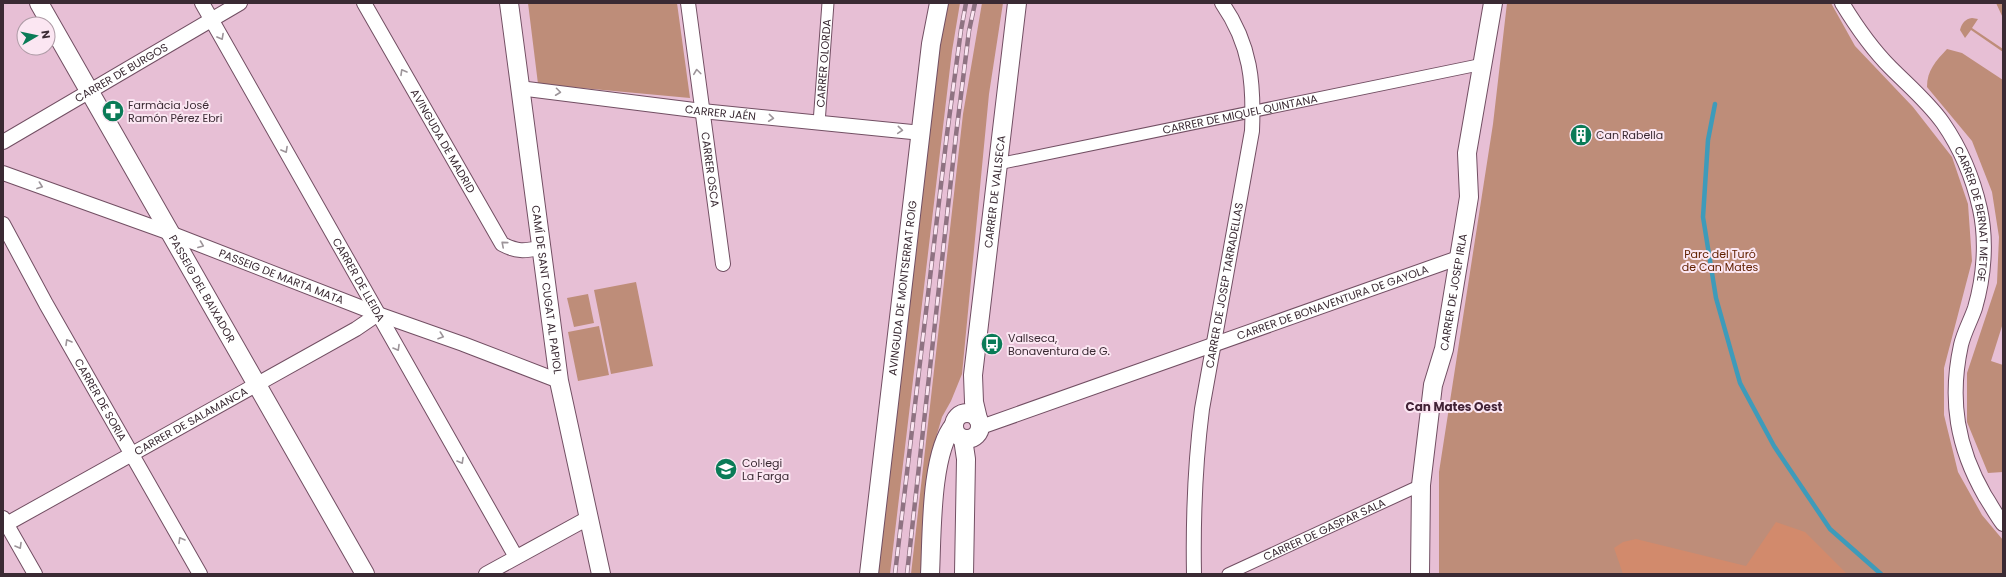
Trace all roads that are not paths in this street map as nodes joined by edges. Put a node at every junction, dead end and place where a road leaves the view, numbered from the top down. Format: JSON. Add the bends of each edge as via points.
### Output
{"nodes":[{"id":1,"x":39,"y":3,"type":"edge"},
{"id":2,"x":202,"y":3,"type":"edge"},
{"id":3,"x":240,"y":3,"type":"edge"},
{"id":4,"x":364,"y":3,"type":"edge"},
{"id":5,"x":509,"y":3,"type":"edge"},
{"id":6,"x":688,"y":3,"type":"edge"},
{"id":7,"x":828,"y":3,"type":"edge"},
{"id":8,"x":939,"y":3,"type":"edge"},
{"id":9,"x":1017,"y":3,"type":"edge"},
{"id":10,"x":1222,"y":3,"type":"edge"},
{"id":11,"x":1842,"y":3,"type":"edge"},
{"id":12,"x":1491,"y":6,"type":"edge"},
{"id":13,"x":212,"y":20,"type":"junction"},
{"id":14,"x":1483,"y":64,"type":"junction"},
{"id":15,"x":519,"y":88,"type":"junction"},
{"id":16,"x":90,"y":92,"type":"junction"},
{"id":17,"x":1253,"y":110,"type":"junction"},
{"id":18,"x":702,"y":111,"type":"junction"},
{"id":19,"x":819,"y":123,"type":"junction"},
{"id":20,"x":922,"y":133,"type":"junction"},
{"id":21,"x":3,"y":142,"type":"edge"},
{"id":22,"x":998,"y":164,"type":"junction"},
{"id":23,"x":3,"y":173,"type":"edge"},
{"id":24,"x":3,"y":224,"type":"edge"},
{"id":25,"x":170,"y":233,"type":"junction"},
{"id":26,"x":540,"y":248,"type":"junction"},
{"id":27,"x":1458,"y":258,"type":"junction"},
{"id":28,"x":723,"y":264,"type":"dead end"},
{"id":29,"x":378,"y":314,"type":"junction"},
{"id":30,"x":1214,"y":344,"type":"junction"},
{"id":31,"x":559,"y":381,"type":"junction"},
{"id":32,"x":256,"y":384,"type":"junction"},
{"id":33,"x":967,"y":429,"type":"junction"},
{"id":34,"x":132,"y":455,"type":"junction"},
{"id":35,"x":1421,"y":486,"type":"junction"},
{"id":36,"x":590,"y":517,"type":"junction"},
{"id":37,"x":4,"y":523,"type":"edge"},
{"id":38,"x":2003,"y":524,"type":"edge"},
{"id":39,"x":516,"y":557,"type":"junction"},
{"id":40,"x":35,"y":574,"type":"edge"},
{"id":41,"x":200,"y":574,"type":"edge"},
{"id":42,"x":365,"y":574,"type":"edge"},
{"id":43,"x":486,"y":574,"type":"edge"},
{"id":44,"x":602,"y":574,"type":"edge"},
{"id":45,"x":869,"y":574,"type":"edge"},
{"id":46,"x":930,"y":574,"type":"edge"},
{"id":47,"x":964,"y":574,"type":"edge"},
{"id":48,"x":1194,"y":574,"type":"edge"},
{"id":49,"x":1228,"y":574,"type":"edge"},
{"id":50,"x":1420,"y":574,"type":"edge"}],
"edges":[{"from":1,"to":16,"type":"street","name":"PASSEIG DEL BAIXADOR"},
{"from":2,"to":13,"type":"street","name":"CARRER DE LLEIDA"},
{"from":3,"to":13,"type":"street","name":"CARRER DE BURGOS"},
{"from":26,"to":4,"type":"street","name":"AVINGUDA DE MADRID","one_way":true,"via":[[513,250],[502,244]]},
{"from":5,"to":15,"type":"street","name":"CAMÍ DE SANT CUGAT AL PAPIOL"},
{"from":18,"to":6,"type":"street","name":"CARRER OSCA","one_way":true},
{"from":7,"to":19,"type":"street","name":"CARRER OLORDA"},
{"from":8,"to":20,"type":"street","name":"AVINGUDA DE MONTSERRAT ROIG","via":[[931,44]]},
{"from":9,"to":22,"type":"street","name":"CARRER DE VALLSECA"},
{"from":10,"to":17,"type":"street","name":"CARRER DE JOSEP TARRADELLAS","via":[[1244,48],[1251,73]]},
{"from":11,"to":38,"type":"street","name":"CARRER DE BERNAT METGE","via":[[1856,26],[1890,67],[1942,122],[1962,155],[1972,179],[1980,210],[1983,256],[1981,284],[1962,343],[1956,381],[1956,414],[1964,449],[1979,484]]},
{"from":12,"to":14,"type":"street","name":"CARRER DE JOSEP IRLA"},
{"from":13,"to":16,"type":"street","name":"CARRER DE BURGOS"},
{"from":13,"to":29,"type":"street","name":"CARRER DE LLEIDA","one_way":true},
{"from":14,"to":17,"type":"street","name":"CARRER DE MIQUEL QUINTANA"},
{"from":14,"to":27,"type":"street","name":"CARRER DE JOSEP IRLA","via":[[1467,153],[1468,197]]},
{"from":15,"to":18,"type":"street","name":"CARRER JAÉN","one_way":true},
{"from":15,"to":26,"type":"street","name":"CAMÍ DE SANT CUGAT AL PAPIOL"},
{"from":16,"to":21,"type":"street","name":"CARRER DE BURGOS"},
{"from":16,"to":25,"type":"street","name":"PASSEIG DEL BAIXADOR"},
{"from":17,"to":22,"type":"street","name":"CARRER DE MIQUEL QUINTANA"},
{"from":17,"to":30,"type":"street","name":"CARRER DE JOSEP TARRADELLAS","via":[[1252,131]]},
{"from":18,"to":19,"type":"street","name":"CARRER JAÉN","one_way":true},
{"from":18,"to":28,"type":"street","name":"CARRER OSCA"},
{"from":19,"to":20,"type":"street","name":"CARRER JAÉN","one_way":true},
{"from":20,"to":45,"type":"street","name":"AVINGUDA DE MONTSERRAT ROIG"},
{"from":22,"to":33,"type":"street","name":"CARRER DE VALLSECA","via":[[973,380],[974,402]]},
{"from":23,"to":25,"type":"street","name":"PASSEIG DE MARTA MATA","one_way":true},
{"from":34,"to":24,"type":"street","name":"CARRER DE SORIA","one_way":true},
{"from":25,"to":29,"type":"street","name":"PASSEIG DE MARTA MATA","one_way":true},
{"from":25,"to":32,"type":"street","name":"PASSEIG DEL BAIXADOR"},
{"from":26,"to":31,"type":"street","name":"CAMÍ DE SANT CUGAT AL PAPIOL"},
{"from":27,"to":30,"type":"street","name":"CARRER DE BONAVENTURA DE GAYOLA"},
{"from":27,"to":35,"type":"street","name":"CARRER DE JOSEP IRLA","via":[[1443,355],[1433,385]]},
{"from":29,"to":31,"type":"street","name":"PASSEIG DE MARTA MATA","one_way":true},
{"from":29,"to":32,"type":"street","name":"CARRER DE SALAMANCA","via":[[356,329]]},
{"from":29,"to":39,"type":"street","name":"CARRER DE LLEIDA","one_way":true},
{"from":30,"to":33,"type":"street","name":"CARRER DE BONAVENTURA DE GAYOLA"},
{"from":30,"to":48,"type":"street","name":"CARRER DE JOSEP TARRADELLAS","via":[[1198,443],[1193,522]]},
{"from":31,"to":36,"type":"street","name":"CAMÍ DE SANT CUGAT AL PAPIOL"},
{"from":32,"to":34,"type":"street","name":"CARRER DE SALAMANCA"},
{"from":32,"to":42,"type":"street","name":"PASSEIG DEL BAIXADOR"},
{"from":33,"to":46,"type":"street","via":[[943,442],[936,473]]},
{"from":33,"to":47,"type":"street","name":"CARRER DE VALLSECA"},
{"from":34,"to":37,"type":"street","name":"CARRER DE SALAMANCA"},
{"from":41,"to":34,"type":"street","name":"CARRER DE SORIA","one_way":true},
{"from":35,"to":49,"type":"street","name":"CARRER DE GASPAR SALA"},
{"from":35,"to":50,"type":"street","name":"CARRER DE JOSEP IRLA"},
{"from":36,"to":39,"type":"street"},
{"from":36,"to":44,"type":"street","name":"CAMÍ DE SANT CUGAT AL PAPIOL"},
{"from":37,"to":40,"type":"street","one_way":true},
{"from":39,"to":43,"type":"street"}]}
